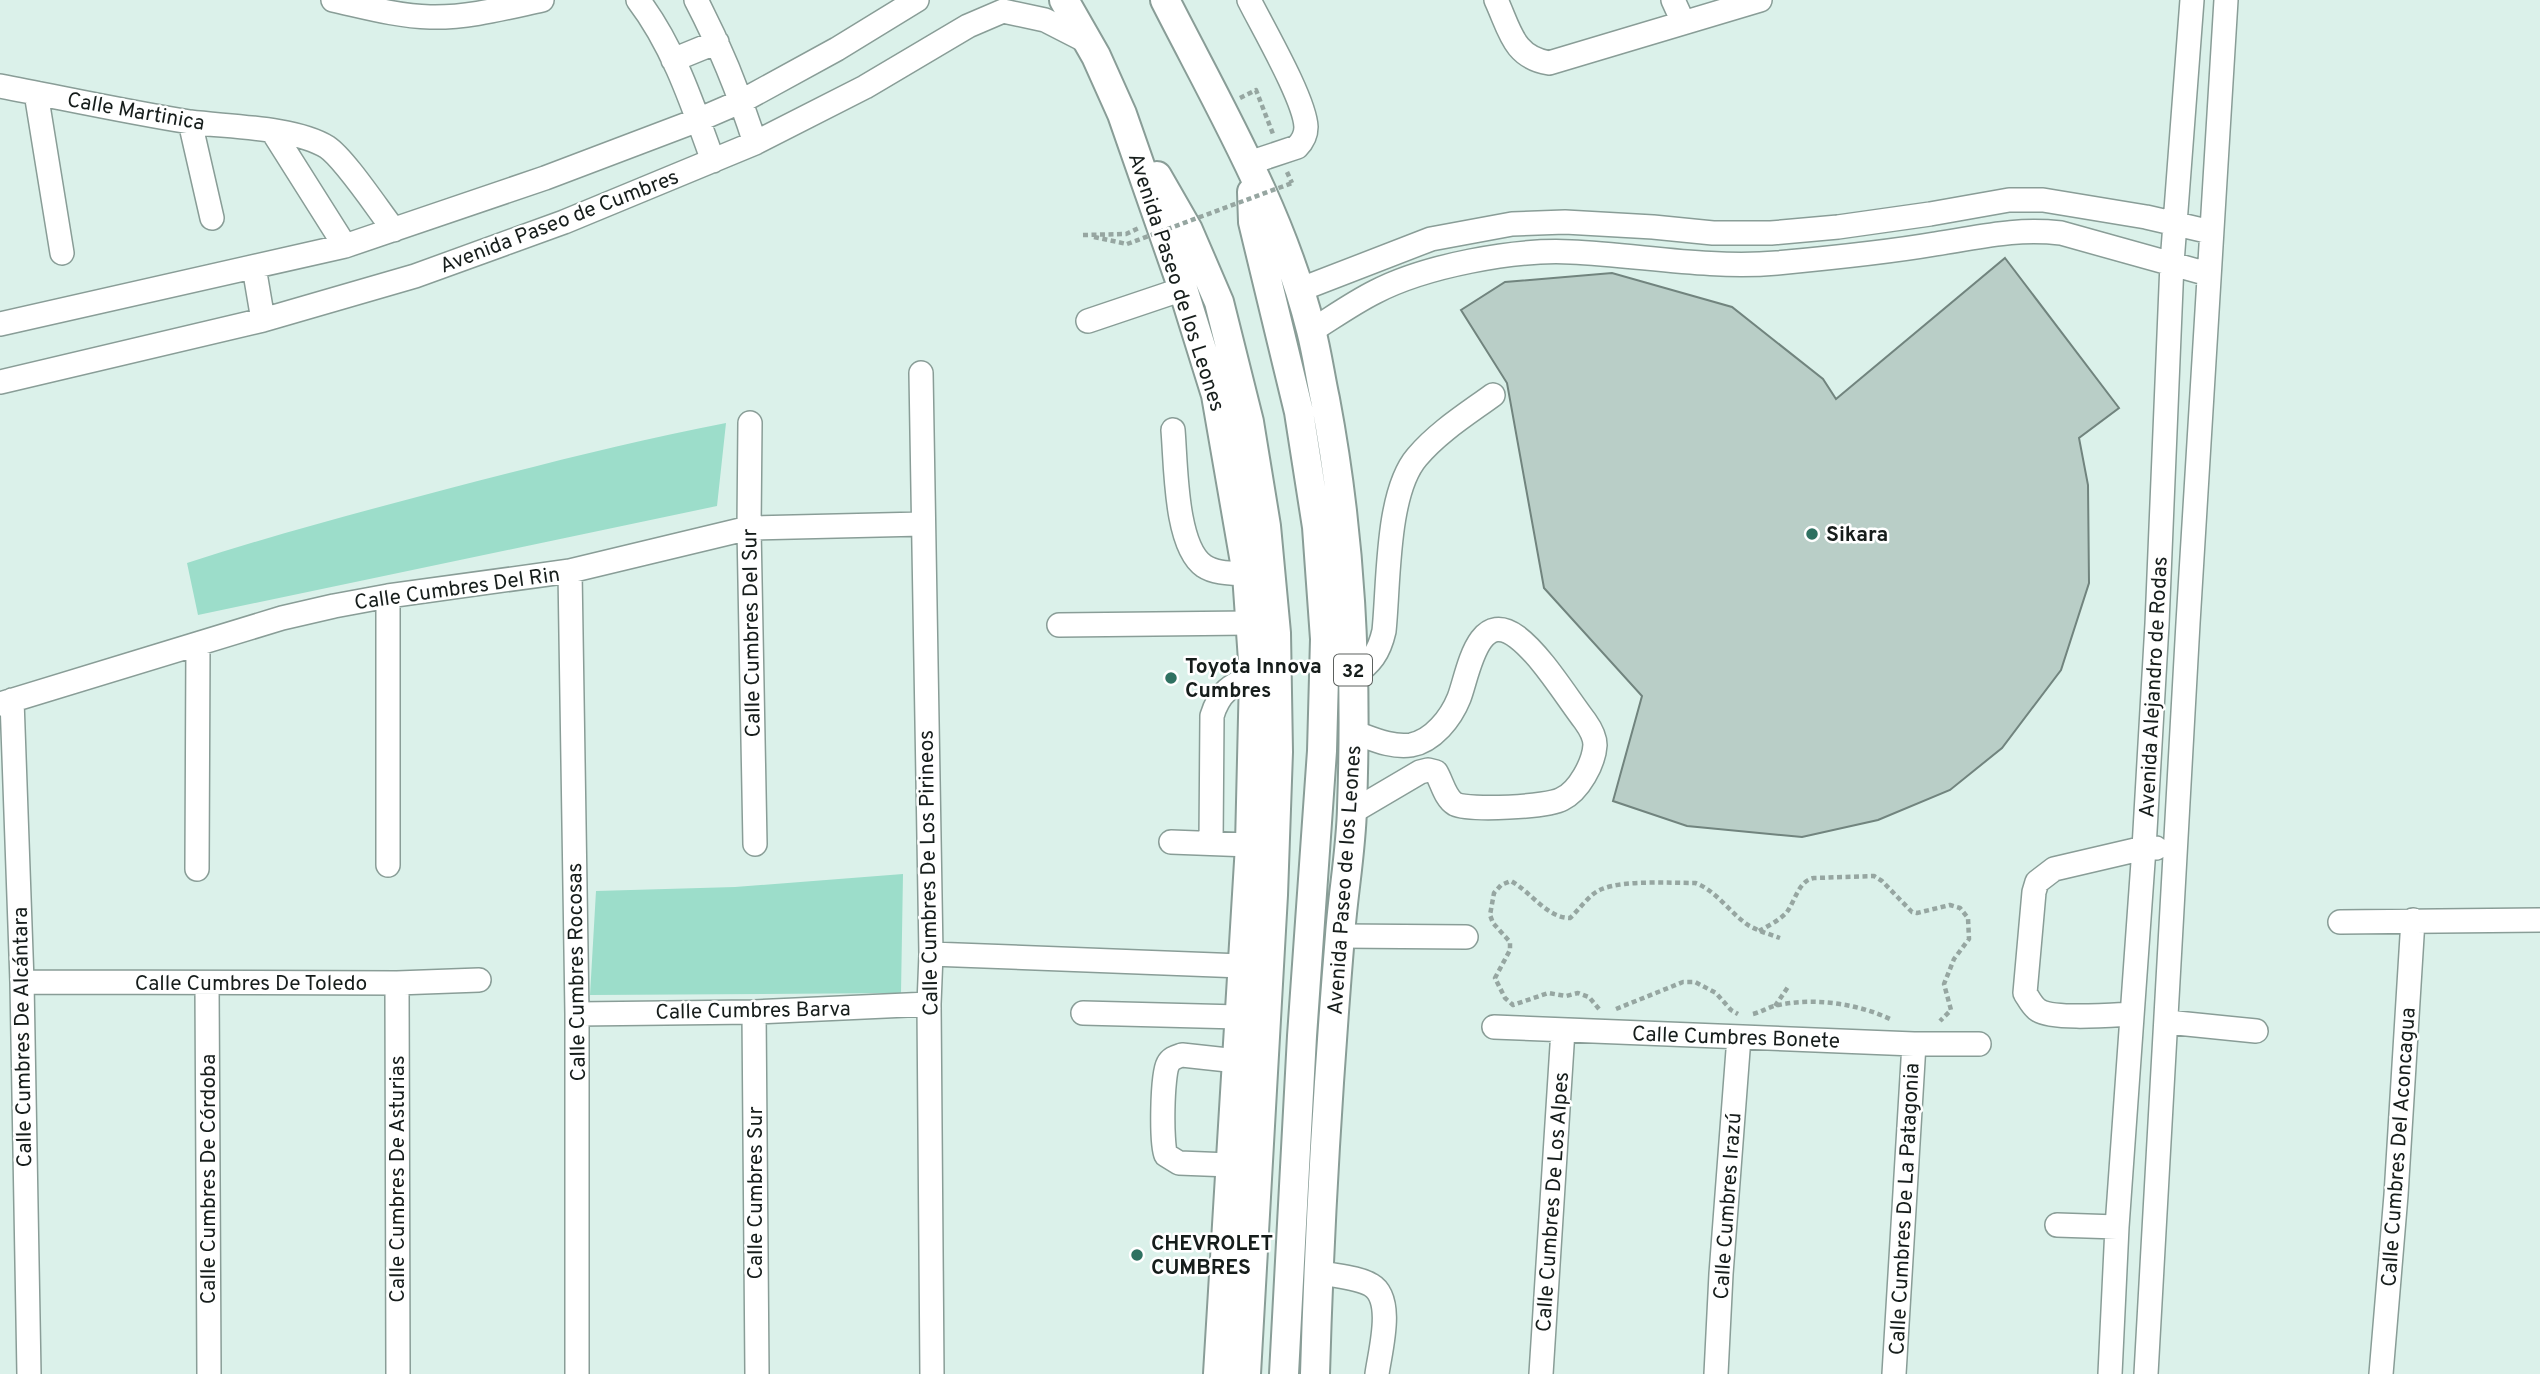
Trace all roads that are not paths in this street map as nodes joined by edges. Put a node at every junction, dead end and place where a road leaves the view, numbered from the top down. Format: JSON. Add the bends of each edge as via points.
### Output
{"nodes":[{"id":1,"x":333,"y":0,"type":"edge"},
{"id":2,"x":541,"y":0,"type":"edge"},
{"id":3,"x":638,"y":0,"type":"edge"},
{"id":4,"x":696,"y":0,"type":"edge"},
{"id":5,"x":917,"y":0,"type":"edge"},
{"id":6,"x":1064,"y":0,"type":"edge"},
{"id":7,"x":1165,"y":0,"type":"edge"},
{"id":8,"x":1249,"y":0,"type":"edge"},
{"id":9,"x":1496,"y":0,"type":"edge"},
{"id":10,"x":1673,"y":0,"type":"edge"},
{"id":11,"x":1760,"y":0,"type":"edge"},
{"id":12,"x":2192,"y":0,"type":"edge"},
{"id":13,"x":2226,"y":0,"type":"edge"},
{"id":14,"x":369,"y":4,"type":"edge"},
{"id":15,"x":1005,"y":6,"type":"edge"},
{"id":16,"x":1683,"y":22,"type":"junction"},
{"id":17,"x":717,"y":42,"type":"junction"},
{"id":18,"x":1088,"y":42,"type":"junction"},
{"id":19,"x":673,"y":60,"type":"junction"},
{"id":20,"x":0,"y":86,"type":"edge"},
{"id":21,"x":36,"y":93,"type":"junction"},
{"id":22,"x":742,"y":101,"type":"junction"},
{"id":23,"x":1122,"y":114,"type":"junction"},
{"id":24,"x":698,"y":120,"type":"junction"},
{"id":25,"x":190,"y":122,"type":"junction"},
{"id":26,"x":273,"y":132,"type":"junction"},
{"id":27,"x":755,"y":143,"type":"junction"},
{"id":28,"x":713,"y":161,"type":"junction"},
{"id":29,"x":1250,"y":168,"type":"junction"},
{"id":30,"x":2043,"y":200,"type":"junction"},
{"id":31,"x":212,"y":218,"type":"dead end"},
{"id":32,"x":1565,"y":222,"type":"junction"},
{"id":33,"x":2176,"y":224,"type":"junction"},
{"id":34,"x":394,"y":230,"type":"junction"},
{"id":35,"x":2039,"y":230,"type":"junction"},
{"id":36,"x":2211,"y":232,"type":"junction"},
{"id":37,"x":1452,"y":235,"type":"junction"},
{"id":38,"x":345,"y":246,"type":"junction"},
{"id":39,"x":1567,"y":251,"type":"junction"},
{"id":40,"x":62,"y":253,"type":"dead end"},
{"id":41,"x":2172,"y":263,"type":"junction"},
{"id":42,"x":1363,"y":264,"type":"junction"},
{"id":43,"x":1460,"y":265,"type":"junction"},
{"id":44,"x":254,"y":267,"type":"junction"},
{"id":45,"x":2208,"y":274,"type":"junction"},
{"id":46,"x":1183,"y":289,"type":"junction"},
{"id":47,"x":1299,"y":290,"type":"junction"},
{"id":48,"x":1376,"y":291,"type":"junction"},
{"id":49,"x":263,"y":320,"type":"junction"},
{"id":50,"x":1088,"y":321,"type":"dead end"},
{"id":51,"x":0,"y":324,"type":"edge"},
{"id":52,"x":1311,"y":331,"type":"junction"},
{"id":53,"x":920,"y":373,"type":"dead end"},
{"id":54,"x":0,"y":382,"type":"edge"},
{"id":55,"x":1493,"y":395,"type":"dead end"},
{"id":56,"x":750,"y":423,"type":"dead end"},
{"id":57,"x":1173,"y":430,"type":"dead end"},
{"id":58,"x":922,"y":524,"type":"junction"},
{"id":59,"x":749,"y":528,"type":"junction"},
{"id":60,"x":570,"y":571,"type":"junction"},
{"id":61,"x":1247,"y":574,"type":"junction"},
{"id":62,"x":388,"y":596,"type":"junction"},
{"id":63,"x":1250,"y":623,"type":"junction"},
{"id":64,"x":1059,"y":625,"type":"dead end"},
{"id":65,"x":198,"y":645,"type":"junction"},
{"id":66,"x":1254,"y":675,"type":"junction"},
{"id":67,"x":1353,"y":676,"type":"junction"},
{"id":68,"x":6,"y":702,"type":"edge"},
{"id":69,"x":1353,"y":732,"type":"junction"},
{"id":70,"x":1352,"y":812,"type":"junction"},
{"id":71,"x":1171,"y":842,"type":"dead end"},
{"id":72,"x":1211,"y":843,"type":"junction"},
{"id":73,"x":755,"y":844,"type":"dead end"},
{"id":74,"x":1250,"y":845,"type":"junction"},
{"id":75,"x":2144,"y":848,"type":"junction"},
{"id":76,"x":2177,"y":848,"type":"junction"},
{"id":77,"x":388,"y":865,"type":"dead end"},
{"id":78,"x":197,"y":869,"type":"dead end"},
{"id":79,"x":2413,"y":920,"type":"junction"},
{"id":80,"x":2540,"y":920,"type":"edge"},
{"id":81,"x":2340,"y":922,"type":"dead end"},
{"id":82,"x":1340,"y":936,"type":"junction"},
{"id":83,"x":1466,"y":937,"type":"dead end"},
{"id":84,"x":931,"y":954,"type":"junction"},
{"id":85,"x":1242,"y":966,"type":"junction"},
{"id":86,"x":479,"y":980,"type":"dead end"},
{"id":87,"x":22,"y":982,"type":"junction"},
{"id":88,"x":206,"y":983,"type":"junction"},
{"id":89,"x":397,"y":983,"type":"junction"},
{"id":90,"x":929,"y":1004,"type":"junction"},
{"id":91,"x":754,"y":1012,"type":"junction"},
{"id":92,"x":1083,"y":1013,"type":"dead end"},
{"id":93,"x":577,"y":1014,"type":"junction"},
{"id":94,"x":2132,"y":1014,"type":"junction"},
{"id":95,"x":1240,"y":1017,"type":"junction"},
{"id":96,"x":2167,"y":1022,"type":"junction"},
{"id":97,"x":1740,"y":1026,"type":"junction"},
{"id":98,"x":1493,"y":1027,"type":"dead end"},
{"id":99,"x":1563,"y":1030,"type":"junction"},
{"id":100,"x":2256,"y":1031,"type":"dead end"},
{"id":101,"x":1914,"y":1044,"type":"junction"},
{"id":102,"x":1979,"y":1044,"type":"dead end"},
{"id":103,"x":1237,"y":1061,"type":"junction"},
{"id":104,"x":1230,"y":1164,"type":"junction"},
{"id":105,"x":2057,"y":1225,"type":"dead end"},
{"id":106,"x":2117,"y":1227,"type":"junction"},
{"id":107,"x":1318,"y":1272,"type":"junction"},
{"id":108,"x":29,"y":1374,"type":"edge"},
{"id":109,"x":209,"y":1374,"type":"edge"},
{"id":110,"x":398,"y":1374,"type":"edge"},
{"id":111,"x":577,"y":1374,"type":"edge"},
{"id":112,"x":757,"y":1374,"type":"edge"},
{"id":113,"x":932,"y":1374,"type":"edge"},
{"id":114,"x":1218,"y":1374,"type":"edge"},
{"id":115,"x":1246,"y":1374,"type":"edge"},
{"id":116,"x":1284,"y":1374,"type":"edge"},
{"id":117,"x":1315,"y":1374,"type":"edge"},
{"id":118,"x":1377,"y":1374,"type":"edge"},
{"id":119,"x":1541,"y":1374,"type":"edge"},
{"id":120,"x":1716,"y":1374,"type":"edge"},
{"id":121,"x":1894,"y":1374,"type":"edge"},
{"id":122,"x":2110,"y":1374,"type":"edge"},
{"id":123,"x":2147,"y":1374,"type":"edge"},
{"id":124,"x":2381,"y":1374,"type":"edge"}],
"edges":[{"from":1,"to":14,"type":"street"},
{"from":2,"to":14,"type":"street","via":[[453,16],[415,16]]},
{"from":3,"to":19,"type":"street"},
{"from":4,"to":17,"type":"street"},
{"from":5,"to":22,"type":"street"},
{"from":6,"to":18,"type":"main road","name":"Avenida Paseo de los Leones"},
{"from":7,"to":29,"type":"main road","name":"Avenida Paseo de los Leones","number":"32"},
{"from":8,"to":29,"type":"street","via":[[1300,103],[1306,129],[1297,147]]},
{"from":9,"to":16,"type":"street","via":[[1519,49],[1533,60],[1549,63]]},
{"from":10,"to":16,"type":"street"},
{"from":11,"to":16,"type":"street"},
{"from":12,"to":33,"type":"street","name":"Avenida Alejandro de Rodas"},
{"from":13,"to":36,"type":"street","name":"Avenida Alejandro de Rodas"},
{"from":15,"to":18,"type":"street","name":"Avenida Paseo de Cumbres"},
{"from":15,"to":27,"type":"street","name":"Avenida Paseo de Cumbres","via":[[865,87]]},
{"from":17,"to":19,"type":"street"},
{"from":17,"to":22,"type":"street"},
{"from":18,"to":23,"type":"main road","name":"Avenida Paseo de los Leones"},
{"from":19,"to":24,"type":"street"},
{"from":20,"to":21,"type":"street","name":"Calle Martinica"},
{"from":21,"to":25,"type":"street","name":"Calle Martinica"},
{"from":21,"to":40,"type":"street"},
{"from":22,"to":24,"type":"street"},
{"from":22,"to":27,"type":"street"},
{"from":23,"to":46,"type":"main road","name":"Avenida Paseo de los Leones"},
{"from":23,"to":115,"type":"main road","via":[[1188,230],[1219,302],[1249,422],[1266,526],[1276,633],[1278,752]]},
{"from":24,"to":28,"type":"street"},
{"from":24,"to":34,"type":"street"},
{"from":25,"to":26,"type":"street","name":"Calle Martinica"},
{"from":25,"to":31,"type":"street"},
{"from":26,"to":34,"type":"street","name":"Calle Martinica","via":[[329,148]]},
{"from":26,"to":38,"type":"street"},
{"from":27,"to":28,"type":"street","name":"Avenida Paseo de Cumbres"},
{"from":28,"to":49,"type":"street","name":"Avenida Paseo de Cumbres","via":[[428,271]]},
{"from":29,"to":47,"type":"main road","name":"Avenida Paseo de los Leones","number":"32"},
{"from":29,"to":116,"type":"main road","via":[[1253,222],[1299,412],[1317,527],[1325,639]]},
{"from":30,"to":32,"type":"street","via":[[2009,200],[1930,215],[1771,233]]},
{"from":30,"to":33,"type":"street"},
{"from":30,"to":35,"type":"street"},
{"from":32,"to":37,"type":"street","via":[[1513,224]]},
{"from":32,"to":39,"type":"street"},
{"from":33,"to":36,"type":"street"},
{"from":33,"to":41,"type":"street","name":"Avenida Alejandro de Rodas"},
{"from":34,"to":38,"type":"street"},
{"from":35,"to":39,"type":"street","via":[[1772,263],[1712,263]]},
{"from":35,"to":41,"type":"street"},
{"from":36,"to":45,"type":"street","name":"Avenida Alejandro de Rodas"},
{"from":37,"to":42,"type":"street"},
{"from":37,"to":43,"type":"street"},
{"from":38,"to":44,"type":"street"},
{"from":39,"to":43,"type":"street"},
{"from":41,"to":45,"type":"street"},
{"from":41,"to":75,"type":"street","name":"Avenida Alejandro de Rodas"},
{"from":42,"to":47,"type":"street"},
{"from":42,"to":48,"type":"street"},
{"from":43,"to":48,"type":"street"},
{"from":44,"to":49,"type":"street"},
{"from":44,"to":51,"type":"street"},
{"from":45,"to":76,"type":"street","name":"Avenida Alejandro de Rodas"},
{"from":46,"to":50,"type":"street"},
{"from":46,"to":61,"type":"main road","name":"Avenida Paseo de los Leones","via":[[1216,395]]},
{"from":47,"to":52,"type":"main road","name":"Avenida Paseo de los Leones","number":"32"},
{"from":48,"to":52,"type":"street"},
{"from":49,"to":54,"type":"street","name":"Avenida Paseo de Cumbres"},
{"from":52,"to":67,"type":"main road","name":"Avenida Paseo de los Leones","number":"32","via":[[1346,536]]},
{"from":53,"to":58,"type":"street","name":"Calle Cumbres De Los Pirineos"},
{"from":55,"to":67,"type":"street","via":[[1416,457],[1406,476],[1392,528],[1380,647]]},
{"from":56,"to":59,"type":"street","name":"Calle Cumbres Del Sur"},
{"from":57,"to":61,"type":"street","via":[[1190,550],[1206,568]]},
{"from":58,"to":59,"type":"street","name":"Calle Cumbres Del Rin"},
{"from":58,"to":84,"type":"street","name":"Calle Cumbres De Los Pirineos"},
{"from":59,"to":60,"type":"street","name":"Calle Cumbres Del Rin"},
{"from":59,"to":73,"type":"street","name":"Calle Cumbres Del Sur"},
{"from":60,"to":62,"type":"street","name":"Calle Cumbres Del Rin"},
{"from":60,"to":93,"type":"street","name":"Calle Cumbres Rocosas"},
{"from":61,"to":63,"type":"main road","name":"Avenida Paseo de los Leones"},
{"from":62,"to":65,"type":"street","name":"Calle Cumbres Del Rin","via":[[282,618]]},
{"from":62,"to":77,"type":"street"},
{"from":63,"to":64,"type":"street"},
{"from":63,"to":66,"type":"main road","name":"Avenida Paseo de los Leones"},
{"from":65,"to":68,"type":"street","name":"Calle Cumbres Del Rin"},
{"from":65,"to":78,"type":"street"},
{"from":66,"to":72,"type":"street","via":[[1223,692],[1212,716]]},
{"from":66,"to":74,"type":"main road","name":"Avenida Paseo de los Leones"},
{"from":67,"to":69,"type":"main road","name":"Avenida Paseo de los Leones","number":"32"},
{"from":68,"to":87,"type":"street","name":"Calle Cumbres De Alcántara"},
{"from":69,"to":70,"type":"main road","name":"Avenida Paseo de los Leones","number":"32"},
{"from":69,"to":70,"type":"street","via":[[1394,745],[1426,739],[1440,729],[1459,700],[1474,649],[1482,638],[1503,631],[1528,646],[1592,731],[1595,745],[1576,789],[1546,805],[1455,804],[1436,772],[1427,769]]},
{"from":70,"to":82,"type":"main road","name":"Avenida Paseo de los Leones","number":"32"},
{"from":71,"to":72,"type":"street"},
{"from":72,"to":74,"type":"street"},
{"from":74,"to":85,"type":"main road","name":"Avenida Paseo de los Leones"},
{"from":75,"to":76,"type":"street"},
{"from":75,"to":94,"type":"street","name":"Avenida Alejandro de Rodas"},
{"from":75,"to":94,"type":"street","via":[[2054,869],[2037,882],[2025,993],[2040,1012],[2056,1016]]},
{"from":76,"to":96,"type":"street","name":"Avenida Alejandro de Rodas"},
{"from":79,"to":80,"type":"street"},
{"from":79,"to":81,"type":"street"},
{"from":79,"to":124,"type":"street","name":"Calle Cumbres Del Aconcagua"},
{"from":82,"to":83,"type":"street"},
{"from":82,"to":107,"type":"main road","name":"Avenida Paseo de los Leones","number":"32"},
{"from":84,"to":85,"type":"street"},
{"from":84,"to":90,"type":"street","name":"Calle Cumbres De Los Pirineos"},
{"from":85,"to":95,"type":"main road","name":"Avenida Paseo de los Leones"},
{"from":86,"to":89,"type":"street","name":"Calle Cumbres De Toledo"},
{"from":87,"to":88,"type":"street","name":"Calle Cumbres De Toledo"},
{"from":87,"to":108,"type":"street","name":"Calle Cumbres De Alcántara"},
{"from":88,"to":89,"type":"street","name":"Calle Cumbres De Toledo"},
{"from":88,"to":109,"type":"street","name":"Calle Cumbres De Córdoba"},
{"from":89,"to":110,"type":"street","name":"Calle Cumbres De Asturias"},
{"from":90,"to":91,"type":"street","name":"Calle Cumbres Barva"},
{"from":90,"to":113,"type":"street","name":"Calle Cumbres De Los Pirineos"},
{"from":91,"to":93,"type":"street","name":"Calle Cumbres Barva"},
{"from":91,"to":112,"type":"street","name":"Calle Cumbres Sur"},
{"from":92,"to":95,"type":"street"},
{"from":93,"to":111,"type":"street","name":"Calle Cumbres Rocosas"},
{"from":94,"to":106,"type":"street","name":"Avenida Alejandro de Rodas"},
{"from":95,"to":103,"type":"main road","name":"Avenida Paseo de los Leones"},
{"from":96,"to":100,"type":"street"},
{"from":96,"to":123,"type":"street","name":"Avenida Alejandro de Rodas"},
{"from":97,"to":99,"type":"street","name":"Calle Cumbres Bonete"},
{"from":97,"to":101,"type":"street","name":"Calle Cumbres Bonete"},
{"from":97,"to":120,"type":"street","name":"Calle Cumbres Irazú"},
{"from":98,"to":99,"type":"street","name":"Calle Cumbres Bonete"},
{"from":99,"to":119,"type":"street","name":"Calle Cumbres De Los Alpes"},
{"from":101,"to":102,"type":"street","name":"Calle Cumbres Bonete"},
{"from":101,"to":121,"type":"street","name":"Calle Cumbres De La Patagonia"},
{"from":103,"to":104,"type":"main road","name":"Avenida Paseo de los Leones"},
{"from":103,"to":104,"type":"street","via":[[1182,1055],[1166,1068],[1162,1140],[1166,1155],[1179,1163]]},
{"from":104,"to":114,"type":"main road","name":"Avenida Paseo de los Leones"},
{"from":105,"to":106,"type":"street"},
{"from":106,"to":122,"type":"street","name":"Avenida Alejandro de Rodas"},
{"from":107,"to":117,"type":"main road","name":"Avenida Paseo de los Leones","number":"32"},
{"from":107,"to":118,"type":"street","via":[[1370,1284],[1383,1299]]}]}
